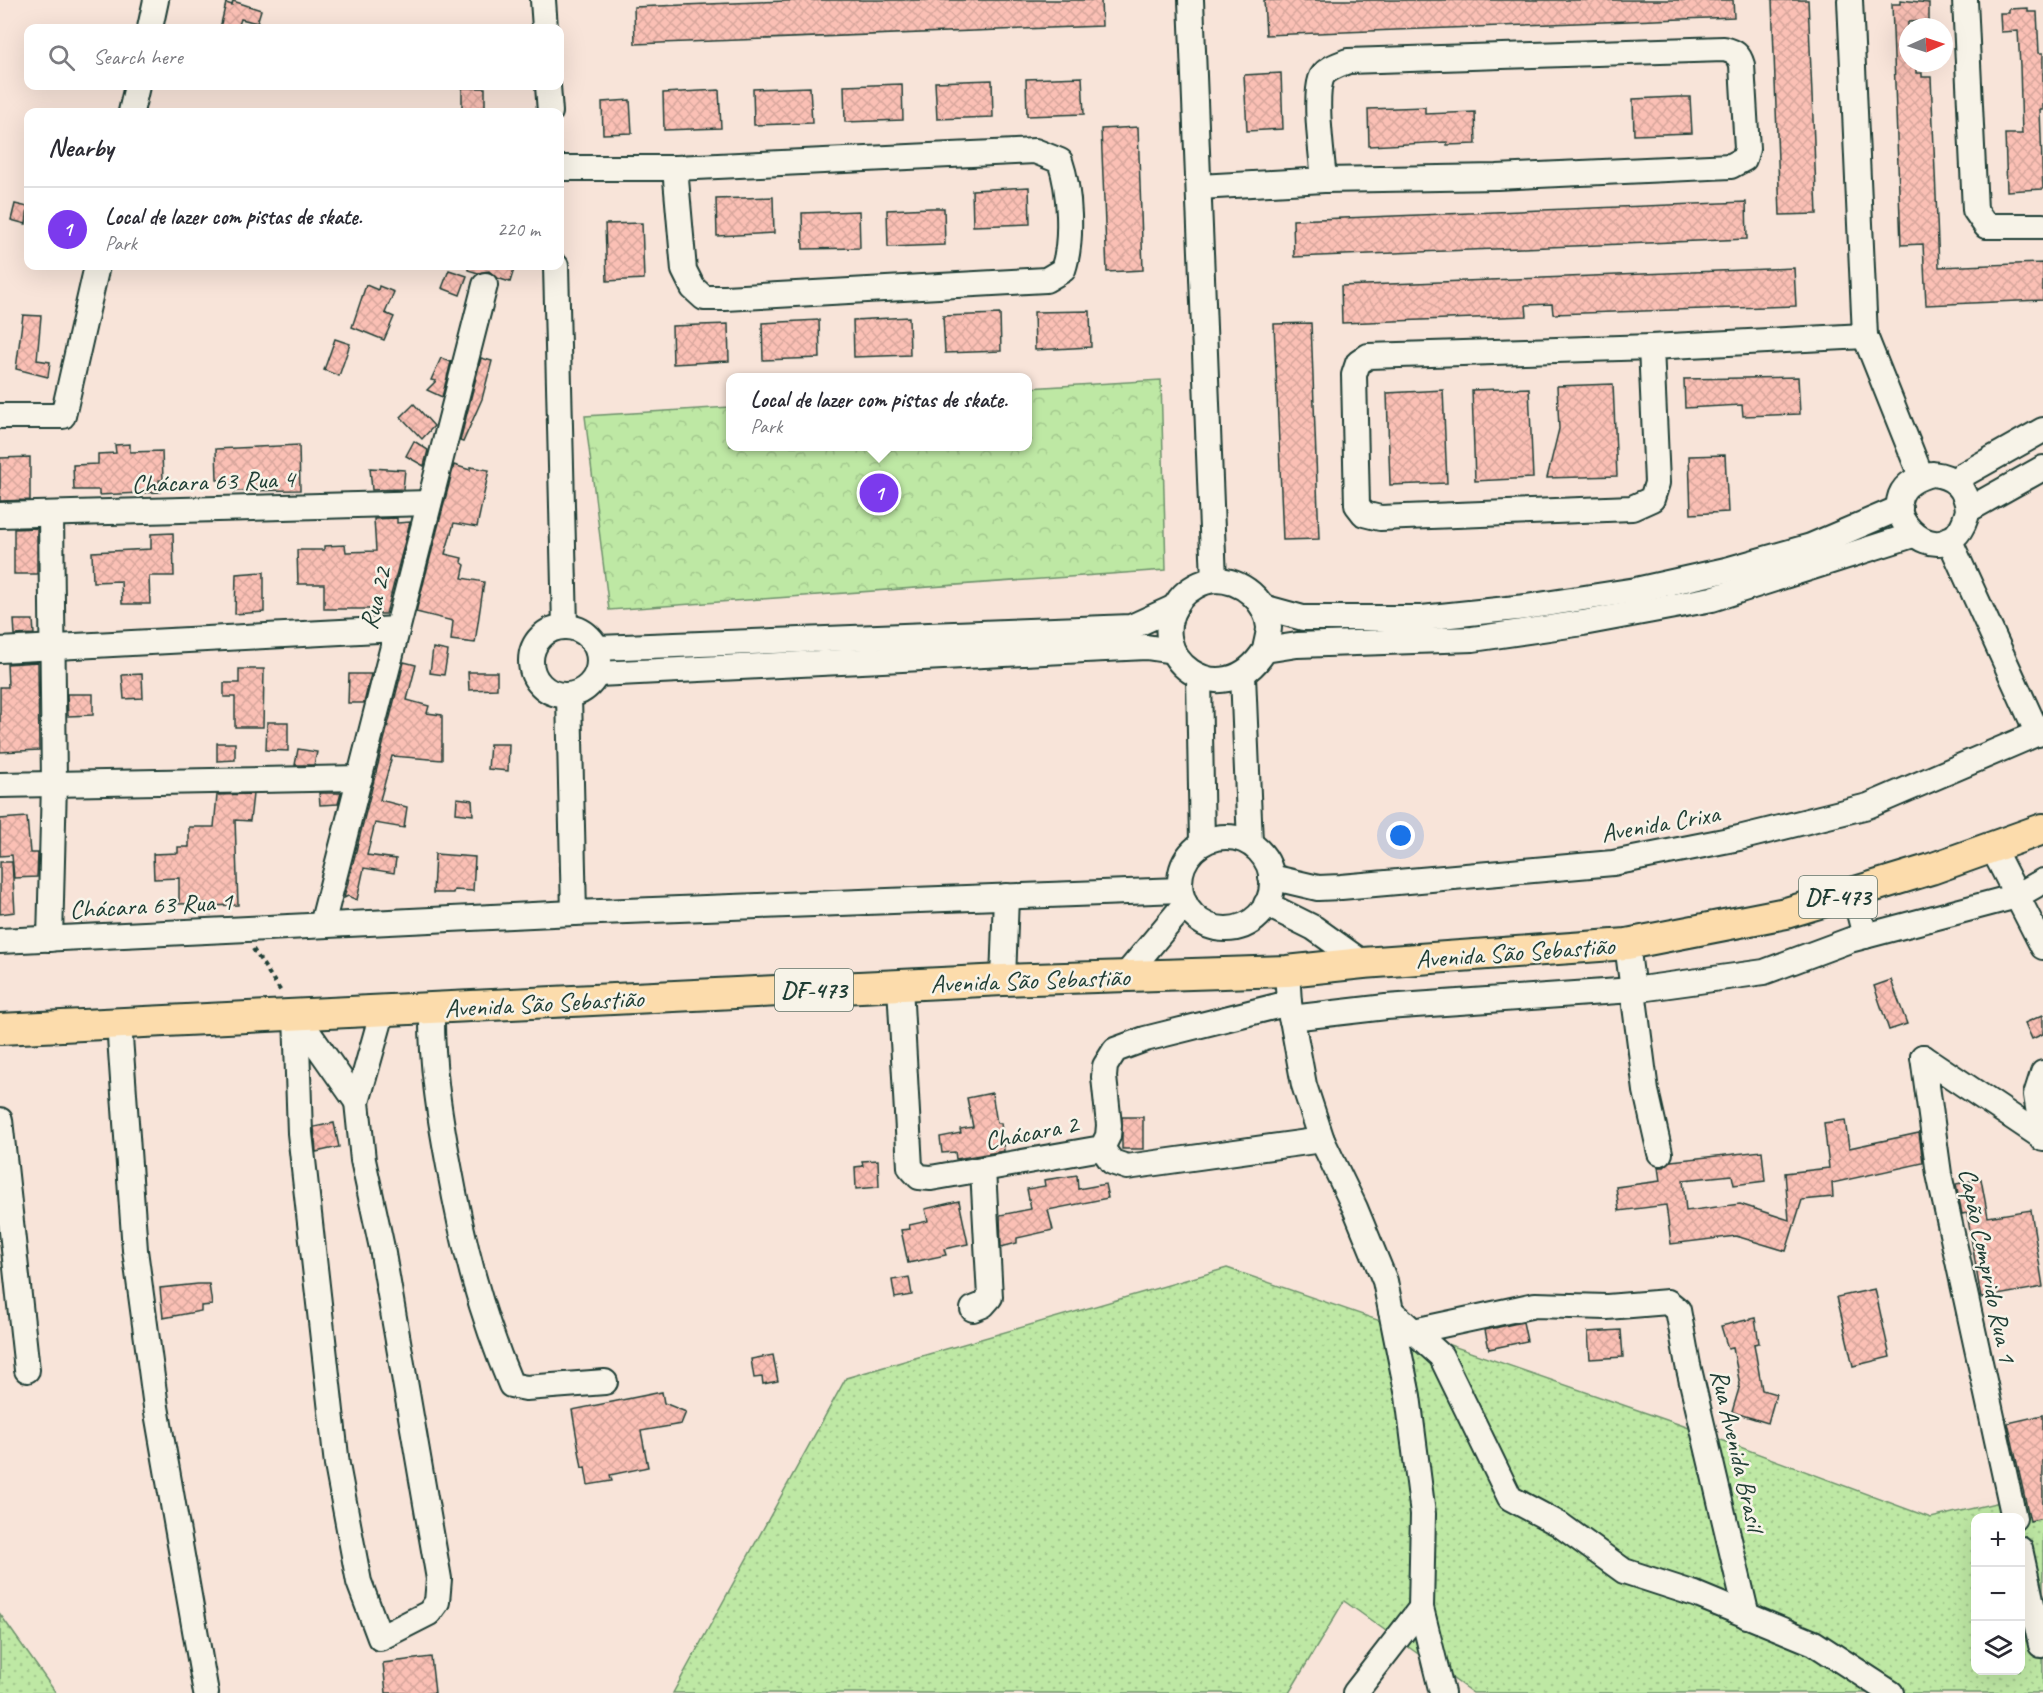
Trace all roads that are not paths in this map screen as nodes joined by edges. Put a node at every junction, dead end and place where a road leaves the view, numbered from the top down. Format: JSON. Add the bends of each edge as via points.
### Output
{"nodes":[{"id":1,"x":156,"y":0,"type":"edge"},
{"id":2,"x":543,"y":0,"type":"edge"},
{"id":3,"x":1191,"y":0,"type":"edge"},
{"id":4,"x":1850,"y":0,"type":"edge"},
{"id":5,"x":1965,"y":0,"type":"edge"},
{"id":6,"x":151,"y":24,"type":"edge"},
{"id":7,"x":545,"y":24,"type":"edge"},
{"id":8,"x":136,"y":90,"type":"edge"},
{"id":9,"x":548,"y":90,"type":"edge"},
{"id":10,"x":132,"y":108,"type":"edge"},
{"id":11,"x":550,"y":108,"type":"edge"},
{"id":12,"x":564,"y":168,"type":"edge"},
{"id":13,"x":675,"y":168,"type":"junction"},
{"id":14,"x":1324,"y":180,"type":"junction"},
{"id":15,"x":1199,"y":187,"type":"junction"},
{"id":16,"x":2043,"y":226,"type":"edge"},
{"id":17,"x":96,"y":270,"type":"edge"},
{"id":18,"x":556,"y":270,"type":"edge"},
{"id":19,"x":485,"y":285,"type":"dead end"},
{"id":20,"x":1865,"y":336,"type":"junction"},
{"id":21,"x":1651,"y":347,"type":"junction"},
{"id":22,"x":0,"y":416,"type":"edge"},
{"id":23,"x":2043,"y":430,"type":"edge"},
{"id":24,"x":2043,"y":468,"type":"edge"},
{"id":25,"x":1921,"y":476,"type":"junction"},
{"id":26,"x":1954,"y":480,"type":"junction"},
{"id":27,"x":429,"y":503,"type":"junction"},
{"id":28,"x":1900,"y":508,"type":"junction"},
{"id":29,"x":1968,"y":510,"type":"junction"},
{"id":30,"x":51,"y":514,"type":"junction"},
{"id":31,"x":0,"y":515,"type":"edge"},
{"id":32,"x":1912,"y":535,"type":"junction"},
{"id":33,"x":1949,"y":539,"type":"junction"},
{"id":34,"x":1214,"y":580,"type":"junction"},
{"id":35,"x":1175,"y":607,"type":"junction"},
{"id":36,"x":1263,"y":607,"type":"junction"},
{"id":37,"x":564,"y":626,"type":"junction"},
{"id":38,"x":397,"y":629,"type":"junction"},
{"id":39,"x":53,"y":646,"type":"junction"},
{"id":40,"x":598,"y":648,"type":"junction"},
{"id":41,"x":0,"y":650,"type":"edge"},
{"id":42,"x":1265,"y":650,"type":"junction"},
{"id":43,"x":1173,"y":651,"type":"junction"},
{"id":44,"x":598,"y":674,"type":"junction"},
{"id":45,"x":1243,"y":675,"type":"junction"},
{"id":46,"x":1199,"y":677,"type":"junction"},
{"id":47,"x":569,"y":696,"type":"junction"},
{"id":48,"x":2040,"y":732,"type":"edge"},
{"id":49,"x":360,"y":778,"type":"junction"},
{"id":50,"x":54,"y":783,"type":"junction"},
{"id":51,"x":0,"y":785,"type":"edge"},
{"id":52,"x":2043,"y":829,"type":"edge"},
{"id":53,"x":1202,"y":843,"type":"junction"},
{"id":54,"x":1250,"y":843,"type":"junction"},
{"id":55,"x":1992,"y":847,"type":"junction"},
{"id":56,"x":1271,"y":877,"type":"junction"},
{"id":57,"x":2043,"y":881,"type":"edge"},
{"id":58,"x":1854,"y":892,"type":"junction"},
{"id":59,"x":1006,"y":896,"type":"junction"},
{"id":60,"x":2017,"y":896,"type":"junction"},
{"id":61,"x":1182,"y":897,"type":"junction"},
{"id":62,"x":1266,"y":904,"type":"junction"},
{"id":63,"x":574,"y":913,"type":"junction"},
{"id":64,"x":322,"y":925,"type":"junction"},
{"id":65,"x":1865,"y":936,"type":"junction"},
{"id":66,"x":50,"y":939,"type":"junction"},
{"id":67,"x":0,"y":941,"type":"edge"},
{"id":68,"x":1627,"y":944,"type":"junction"},
{"id":69,"x":2043,"y":948,"type":"edge"},
{"id":70,"x":1363,"y":963,"type":"junction"},
{"id":71,"x":1287,"y":971,"type":"junction"},
{"id":72,"x":1125,"y":976,"type":"junction"},
{"id":73,"x":1003,"y":980,"type":"junction"},
{"id":74,"x":900,"y":986,"type":"junction"},
{"id":75,"x":1633,"y":990,"type":"junction"},
{"id":76,"x":432,"y":1008,"type":"junction"},
{"id":77,"x":383,"y":1010,"type":"junction"},
{"id":78,"x":1290,"y":1010,"type":"junction"},
{"id":79,"x":296,"y":1015,"type":"junction"},
{"id":80,"x":119,"y":1023,"type":"junction"},
{"id":81,"x":0,"y":1029,"type":"edge"},
{"id":82,"x":2043,"y":1073,"type":"edge"},
{"id":83,"x":357,"y":1102,"type":"junction"},
{"id":84,"x":0,"y":1120,"type":"edge"},
{"id":85,"x":2043,"y":1138,"type":"edge"},
{"id":86,"x":1322,"y":1140,"type":"junction"},
{"id":87,"x":1102,"y":1148,"type":"junction"},
{"id":88,"x":1660,"y":1153,"type":"dead end"},
{"id":89,"x":983,"y":1170,"type":"junction"},
{"id":90,"x":973,"y":1309,"type":"dead end"},
{"id":91,"x":1391,"y":1311,"type":"junction"},
{"id":92,"x":1414,"y":1331,"type":"junction"},
{"id":93,"x":27,"y":1370,"type":"dead end"},
{"id":94,"x":605,"y":1382,"type":"dead end"},
{"id":95,"x":2013,"y":1513,"type":"edge"},
{"id":96,"x":2024,"y":1567,"type":"edge"},
{"id":97,"x":1421,"y":1608,"type":"junction"},
{"id":98,"x":1747,"y":1616,"type":"junction"},
{"id":99,"x":2041,"y":1645,"type":"dead end"},
{"id":100,"x":206,"y":1693,"type":"edge"},
{"id":101,"x":1355,"y":1693,"type":"edge"},
{"id":102,"x":1442,"y":1693,"type":"edge"},
{"id":103,"x":1891,"y":1693,"type":"edge"}],
"edges":[{"from":1,"to":6,"type":"street"},
{"from":2,"to":7,"type":"street"},
{"from":3,"to":15,"type":"street"},
{"from":4,"to":20,"type":"street"},
{"from":5,"to":16,"type":"street","via":[[1975,210],[1986,226]]},
{"from":8,"to":10,"type":"street"},
{"from":9,"to":11,"type":"street"},
{"from":12,"to":13,"type":"street"},
{"from":13,"to":13,"type":"street","via":[[1035,151],[1060,160],[1066,178],[1068,254],[1063,270],[1046,280],[704,298],[693,288],[684,270]]},
{"from":14,"to":14,"type":"street","via":[[1321,78],[1329,69],[1348,61],[1724,50],[1740,56],[1747,149],[1744,159],[1731,166]]},
{"from":14,"to":15,"type":"street"},
{"from":15,"to":34,"type":"street"},
{"from":17,"to":22,"type":"street","via":[[63,416]]},
{"from":18,"to":37,"type":"street"},
{"from":19,"to":27,"type":"street","name":"Rua 22"},
{"from":20,"to":21,"type":"street"},
{"from":20,"to":25,"type":"street"},
{"from":21,"to":21,"type":"street","via":[[1368,356],[1358,363],[1354,375],[1357,505],[1364,514],[1380,518],[1632,508],[1643,504],[1652,499],[1657,483]]},
{"from":23,"to":26,"type":"street"},
{"from":24,"to":29,"type":"street"},
{"from":25,"to":26,"type":"street","via":[[1943,475]]},
{"from":25,"to":28,"type":"street","via":[[1902,495]]},
{"from":26,"to":29,"type":"street","via":[[1962,488]]},
{"from":27,"to":30,"type":"street","name":"Chácara 63 Rua 4"},
{"from":27,"to":38,"type":"street","name":"Rua 22"},
{"from":28,"to":32,"type":"street","via":[[1901,518]]},
{"from":28,"to":36,"type":"street","via":[[1811,546],[1726,570],[1526,608],[1422,618],[1303,618]]},
{"from":29,"to":33,"type":"street","via":[[1959,532]]},
{"from":30,"to":31,"type":"street","name":"Chácara 63 Rua 4"},
{"from":30,"to":39,"type":"street","name":"Chácara 63 Rua 1"},
{"from":32,"to":33,"type":"street","via":[[1924,541]]},
{"from":32,"to":42,"type":"street","via":[[1712,599],[1582,623],[1473,639],[1297,645]]},
{"from":33,"to":48,"type":"street"},
{"from":34,"to":35,"type":"street","via":[[1191,589]]},
{"from":34,"to":36,"type":"street","via":[[1233,582],[1251,592]]},
{"from":35,"to":40,"type":"street","via":[[1131,627]]},
{"from":35,"to":43,"type":"street","via":[[1169,629]]},
{"from":36,"to":42,"type":"street","via":[[1269,628]]},
{"from":37,"to":40,"type":"street","via":[[579,628]]},
{"from":37,"to":47,"type":"street","via":[[547,631],[534,645],[530,664],[537,681],[551,693]]},
{"from":38,"to":39,"type":"street"},
{"from":38,"to":49,"type":"street","name":"Rua 22"},
{"from":39,"to":41,"type":"street"},
{"from":39,"to":50,"type":"street","name":"Chácara 63 Rua 1"},
{"from":40,"to":44,"type":"street"},
{"from":42,"to":45,"type":"street"},
{"from":43,"to":44,"type":"street","via":[[1146,647]]},
{"from":43,"to":46,"type":"street"},
{"from":44,"to":47,"type":"street","via":[[587,689]]},
{"from":45,"to":46,"type":"street","via":[[1221,681]]},
{"from":45,"to":54,"type":"street"},
{"from":46,"to":53,"type":"street"},
{"from":47,"to":63,"type":"street"},
{"from":48,"to":56,"type":"street","name":"Avenida Crixa","via":[[1868,806],[1739,838],[1613,862],[1341,887],[1318,888]]},
{"from":49,"to":50,"type":"street"},
{"from":49,"to":64,"type":"street","name":"Rua 22"},
{"from":50,"to":51,"type":"street"},
{"from":50,"to":66,"type":"street","name":"Chácara 63 Rua 1"},
{"from":52,"to":55,"type":"main road","name":"Avenida São Sebastião","number":"DF-473"},
{"from":53,"to":54,"type":"street","via":[[1226,837]]},
{"from":53,"to":61,"type":"street","via":[[1189,855],[1181,872]]},
{"from":54,"to":56,"type":"street","via":[[1264,858]]},
{"from":55,"to":58,"type":"main road","name":"Avenida São Sebastião","number":"DF-473"},
{"from":55,"to":60,"type":"street"},
{"from":56,"to":62,"type":"street"},
{"from":57,"to":60,"type":"street","name":"Chácara 2"},
{"from":58,"to":65,"type":"street"},
{"from":58,"to":68,"type":"main road","name":"Avenida São Sebastião","number":"DF-473","via":[[1786,913]]},
{"from":59,"to":61,"type":"street","name":"Chácara 63 Rua 1"},
{"from":59,"to":63,"type":"street","name":"Chácara 63 Rua 1"},
{"from":59,"to":73,"type":"street"},
{"from":60,"to":65,"type":"street","name":"Chácara 2"},
{"from":60,"to":69,"type":"street"},
{"from":61,"to":62,"type":"street","via":[[1204,924],[1232,928],[1258,916]]},
{"from":61,"to":72,"type":"street"},
{"from":62,"to":70,"type":"street","via":[[1314,928]]},
{"from":63,"to":64,"type":"street","name":"Chácara 63 Rua 1"},
{"from":64,"to":66,"type":"street","name":"Chácara 63 Rua 1"},
{"from":65,"to":75,"type":"street","name":"Chácara 2","via":[[1764,972]]},
{"from":66,"to":67,"type":"street"},
{"from":68,"to":70,"type":"main road","name":"Avenida São Sebastião","number":"DF-473"},
{"from":68,"to":75,"type":"street"},
{"from":70,"to":71,"type":"main road","name":"Avenida São Sebastião","number":"DF-473"},
{"from":71,"to":72,"type":"main road","name":"Avenida São Sebastião","number":"DF-473"},
{"from":71,"to":78,"type":"street"},
{"from":72,"to":73,"type":"main road","name":"Avenida São Sebastião","number":"DF-473"},
{"from":73,"to":74,"type":"main road","name":"Avenida São Sebastião","number":"DF-473"},
{"from":74,"to":76,"type":"main road","name":"Avenida São Sebastião","number":"DF-473"},
{"from":74,"to":89,"type":"street","name":"Chácara 2","via":[[910,1167],[919,1177],[931,1178]]},
{"from":75,"to":78,"type":"street","name":"Chácara 2"},
{"from":75,"to":88,"type":"street","via":[[1646,1091]]},
{"from":76,"to":77,"type":"main road","name":"Avenida São Sebastião","number":"DF-473"},
{"from":76,"to":94,"type":"street","via":[[431,1048],[438,1107],[464,1248],[493,1343],[511,1385],[526,1388]]},
{"from":77,"to":79,"type":"main road","name":"Avenida São Sebastião","number":"DF-473"},
{"from":77,"to":83,"type":"street"},
{"from":78,"to":86,"type":"street","via":[[1304,1085]]},
{"from":78,"to":87,"type":"street","name":"Chácara 2","via":[[1145,1039],[1115,1050],[1105,1066],[1110,1125]]},
{"from":79,"to":80,"type":"main road","name":"Avenida São Sebastião","number":"DF-473"},
{"from":79,"to":83,"type":"street"},
{"from":79,"to":83,"type":"street","via":[[300,1133],[337,1465],[359,1582],[380,1638],[429,1613],[436,1602],[439,1579],[363,1160]]},
{"from":80,"to":81,"type":"main road","name":"Avenida São Sebastião","number":"DF-473"},
{"from":80,"to":100,"type":"street","via":[[135,1250],[156,1407]]},
{"from":82,"to":85,"type":"street","via":[[2036,1095]]},
{"from":84,"to":93,"type":"street"},
{"from":85,"to":95,"type":"street","name":"Capão Comprido Rua 1","via":[[1923,1057],[1939,1174]]},
{"from":86,"to":87,"type":"street","via":[[1127,1167],[1112,1162]]},
{"from":86,"to":91,"type":"street","via":[[1376,1257]]},
{"from":87,"to":89,"type":"street","name":"Chácara 2"},
{"from":89,"to":90,"type":"street","via":[[990,1297]]},
{"from":91,"to":92,"type":"street"},
{"from":91,"to":97,"type":"street","via":[[1408,1396],[1423,1514]]},
{"from":92,"to":98,"type":"street","via":[[1442,1356],[1510,1498],[1559,1524],[1624,1571]]},
{"from":92,"to":98,"type":"street","name":"Rua Avenida Brasil","via":[[1535,1305],[1668,1302],[1678,1310]]},
{"from":96,"to":99,"type":"street"},
{"from":97,"to":101,"type":"street"},
{"from":97,"to":102,"type":"street"},
{"from":98,"to":103,"type":"street","via":[[1814,1643]]}]}
